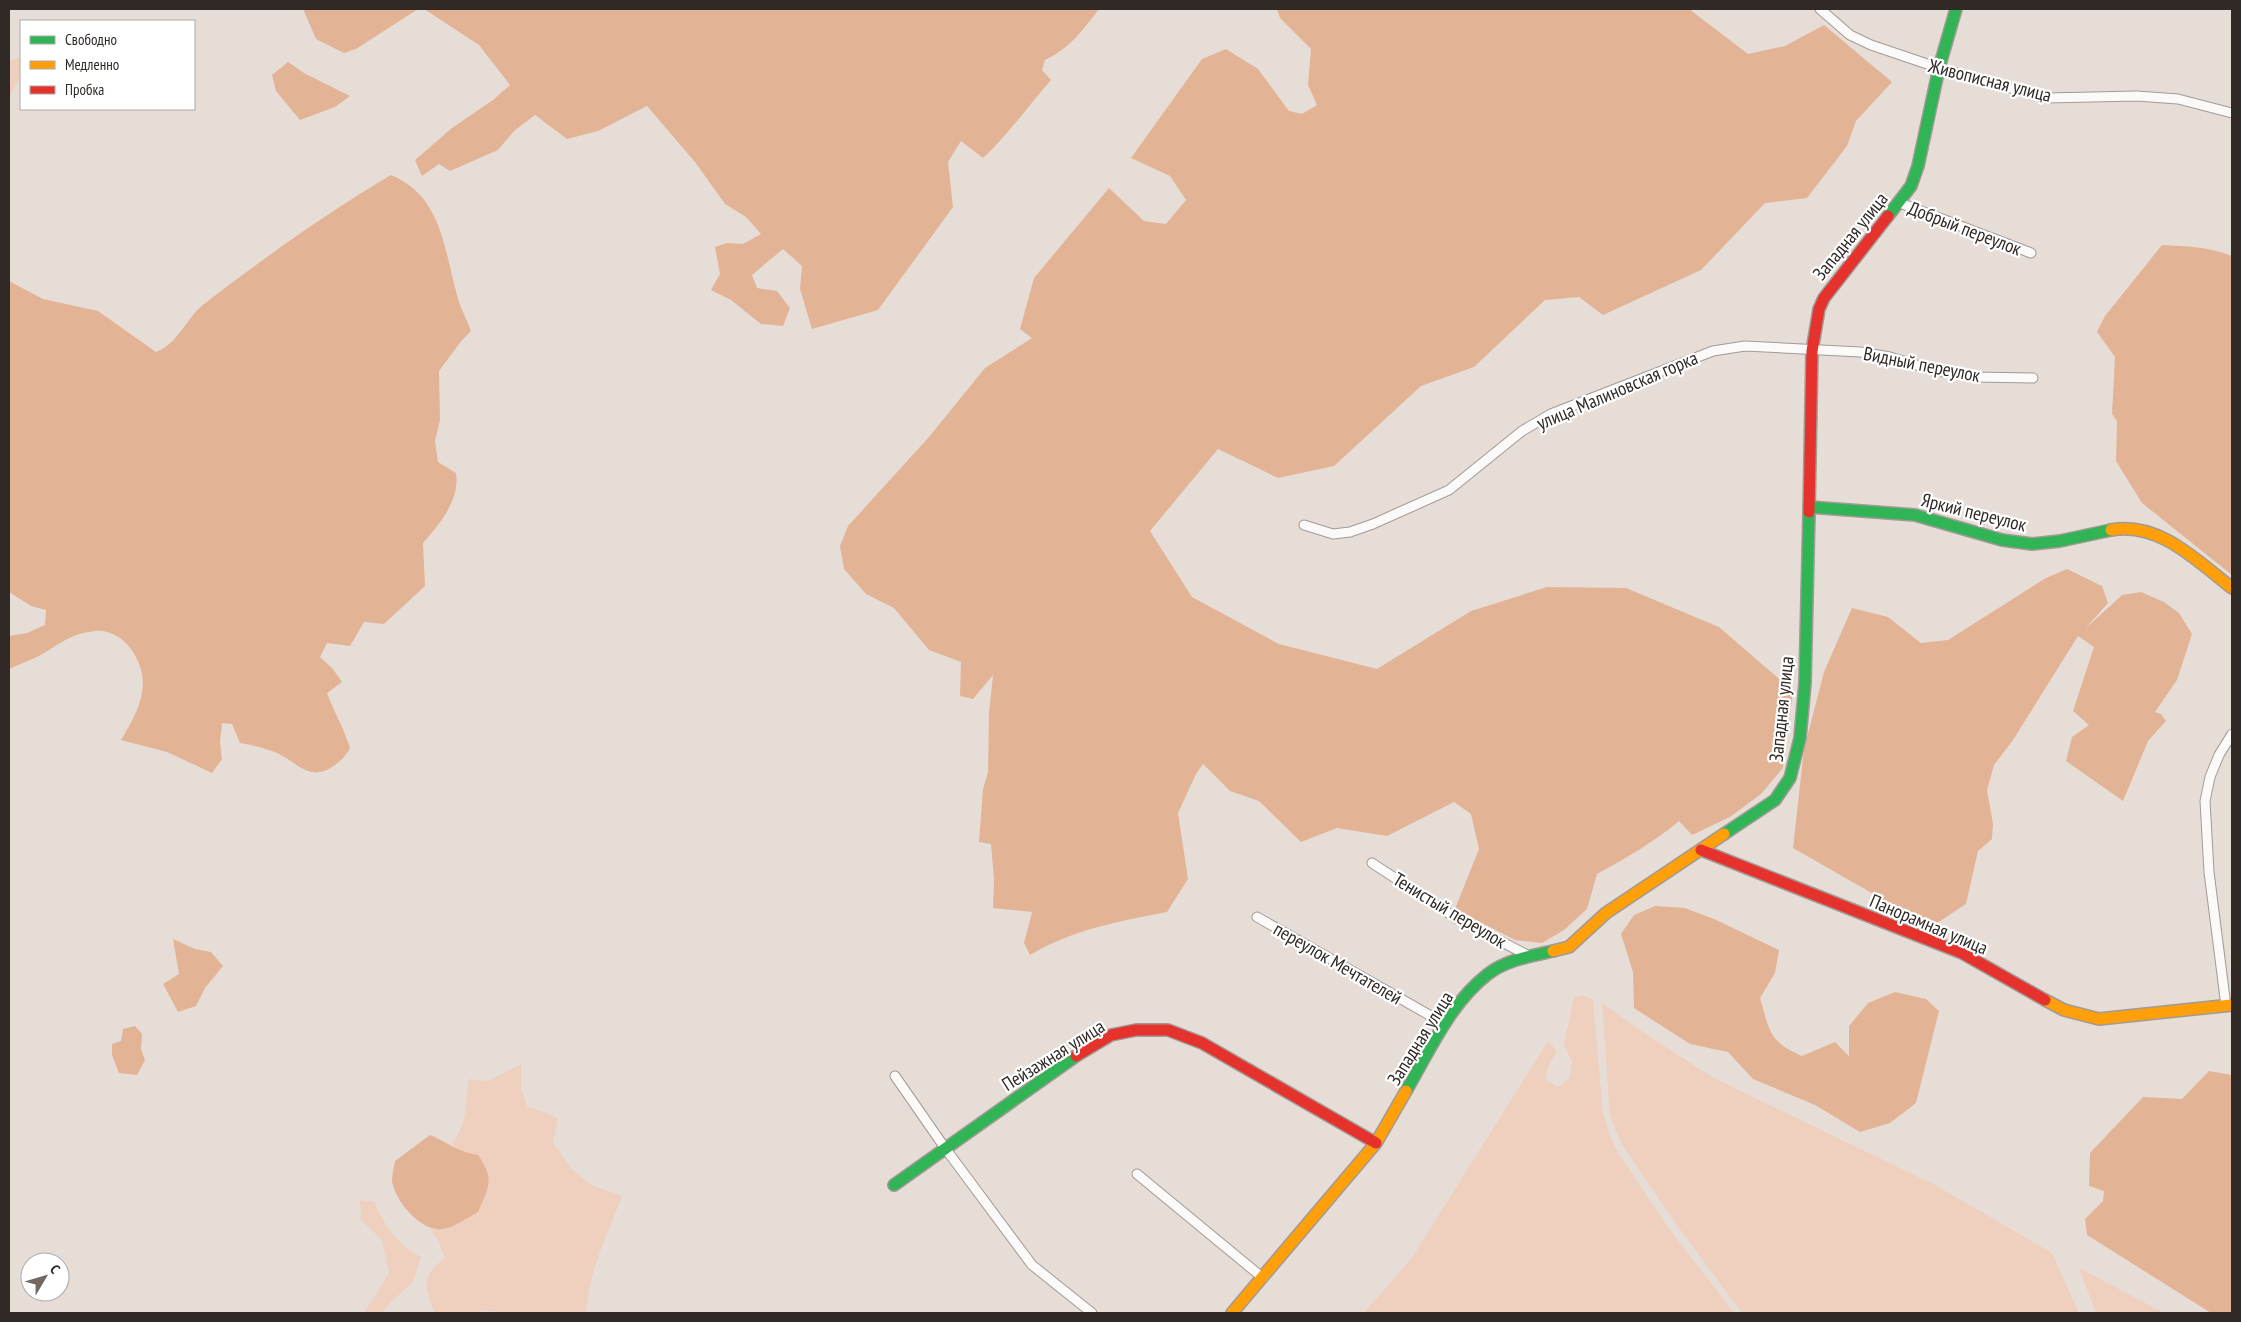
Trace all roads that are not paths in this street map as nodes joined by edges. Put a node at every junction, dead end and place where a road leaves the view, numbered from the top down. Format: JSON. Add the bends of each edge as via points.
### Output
{"nodes":[{"id":1,"x":1820,"y":9,"type":"edge"},
{"id":2,"x":1956,"y":9,"type":"edge"},
{"id":3,"x":1939,"y":68,"type":"junction"},
{"id":4,"x":2232,"y":113,"type":"edge"},
{"id":5,"x":1900,"y":203,"type":"junction"},
{"id":6,"x":2031,"y":253,"type":"dead end"},
{"id":7,"x":1812,"y":351,"type":"junction"},
{"id":8,"x":2033,"y":378,"type":"dead end"},
{"id":9,"x":1809,"y":508,"type":"junction"},
{"id":10,"x":1304,"y":524,"type":"dead end"},
{"id":11,"x":2232,"y":588,"type":"edge"},
{"id":12,"x":2232,"y":734,"type":"edge"},
{"id":13,"x":1701,"y":850,"type":"junction"},
{"id":14,"x":1372,"y":862,"type":"dead end"},
{"id":15,"x":1257,"y":917,"type":"dead end"},
{"id":16,"x":1529,"y":956,"type":"junction"},
{"id":17,"x":2229,"y":1005,"type":"edge"},
{"id":18,"x":1445,"y":1024,"type":"junction"},
{"id":19,"x":895,"y":1076,"type":"dead end"},
{"id":20,"x":1376,"y":1143,"type":"junction"},
{"id":21,"x":945,"y":1148,"type":"junction"},
{"id":22,"x":1137,"y":1174,"type":"dead end"},
{"id":23,"x":894,"y":1185,"type":"dead end"},
{"id":24,"x":1263,"y":1278,"type":"junction"},
{"id":25,"x":1092,"y":1313,"type":"edge"},
{"id":26,"x":1232,"y":1313,"type":"edge"}],
"edges":[{"from":1,"to":3,"type":"street","name":"Живописная улица","via":[[1850,35]]},
{"from":2,"to":3,"type":"street","name":"Западная улица"},
{"from":3,"to":4,"type":"street","name":"Живописная улица","via":[[2046,98],[2137,96],[2178,99]]},
{"from":3,"to":5,"type":"street","name":"Западная улица","via":[[1918,166]]},
{"from":5,"to":6,"type":"street","name":"Добрый переулок"},
{"from":5,"to":7,"type":"street","name":"Западная улица","via":[[1824,298]]},
{"from":7,"to":8,"type":"street","name":"Видный переулок","via":[[1876,354],[1933,370],[1974,377]]},
{"from":7,"to":9,"type":"street","name":"Западная улица"},
{"from":7,"to":10,"type":"street","name":"улица Малиновская горка","via":[[1745,346],[1713,351],[1551,414],[1522,431],[1448,490],[1373,524],[1333,534]]},
{"from":9,"to":11,"type":"street","name":"Яркий переулок","via":[[1916,515],[2012,542],[2032,544],[2116,528],[2145,531],[2160,537]]},
{"from":9,"to":13,"type":"street","name":"Западная улица","via":[[1805,683],[1800,738],[1790,778],[1775,800]]},
{"from":12,"to":17,"type":"street","via":[[2210,777],[2205,801],[2209,872]]},
{"from":13,"to":16,"type":"street","name":"Западная улица","via":[[1606,913],[1569,947]]},
{"from":13,"to":17,"type":"street","name":"Панорамная улица","via":[[1962,953],[2064,1010],[2099,1019]]},
{"from":14,"to":16,"type":"street","name":"Тенистый переулок","via":[[1456,918]]},
{"from":15,"to":18,"type":"street","name":"переулок Мечтателей"},
{"from":16,"to":18,"type":"street","name":"Западная улица","via":[[1488,974]]},
{"from":18,"to":20,"type":"street","name":"Западная улица"},
{"from":19,"to":21,"type":"street"},
{"from":20,"to":21,"type":"street","name":"Пейзажная улица","via":[[1202,1043],[1168,1030],[1136,1030],[1111,1035],[1059,1067]]},
{"from":20,"to":24,"type":"street","name":"Западная улица"},
{"from":21,"to":23,"type":"street","name":"Пейзажная улица"},
{"from":21,"to":25,"type":"street","via":[[1032,1265]]},
{"from":22,"to":24,"type":"street"},
{"from":24,"to":26,"type":"street","name":"Западная улица"}]}
